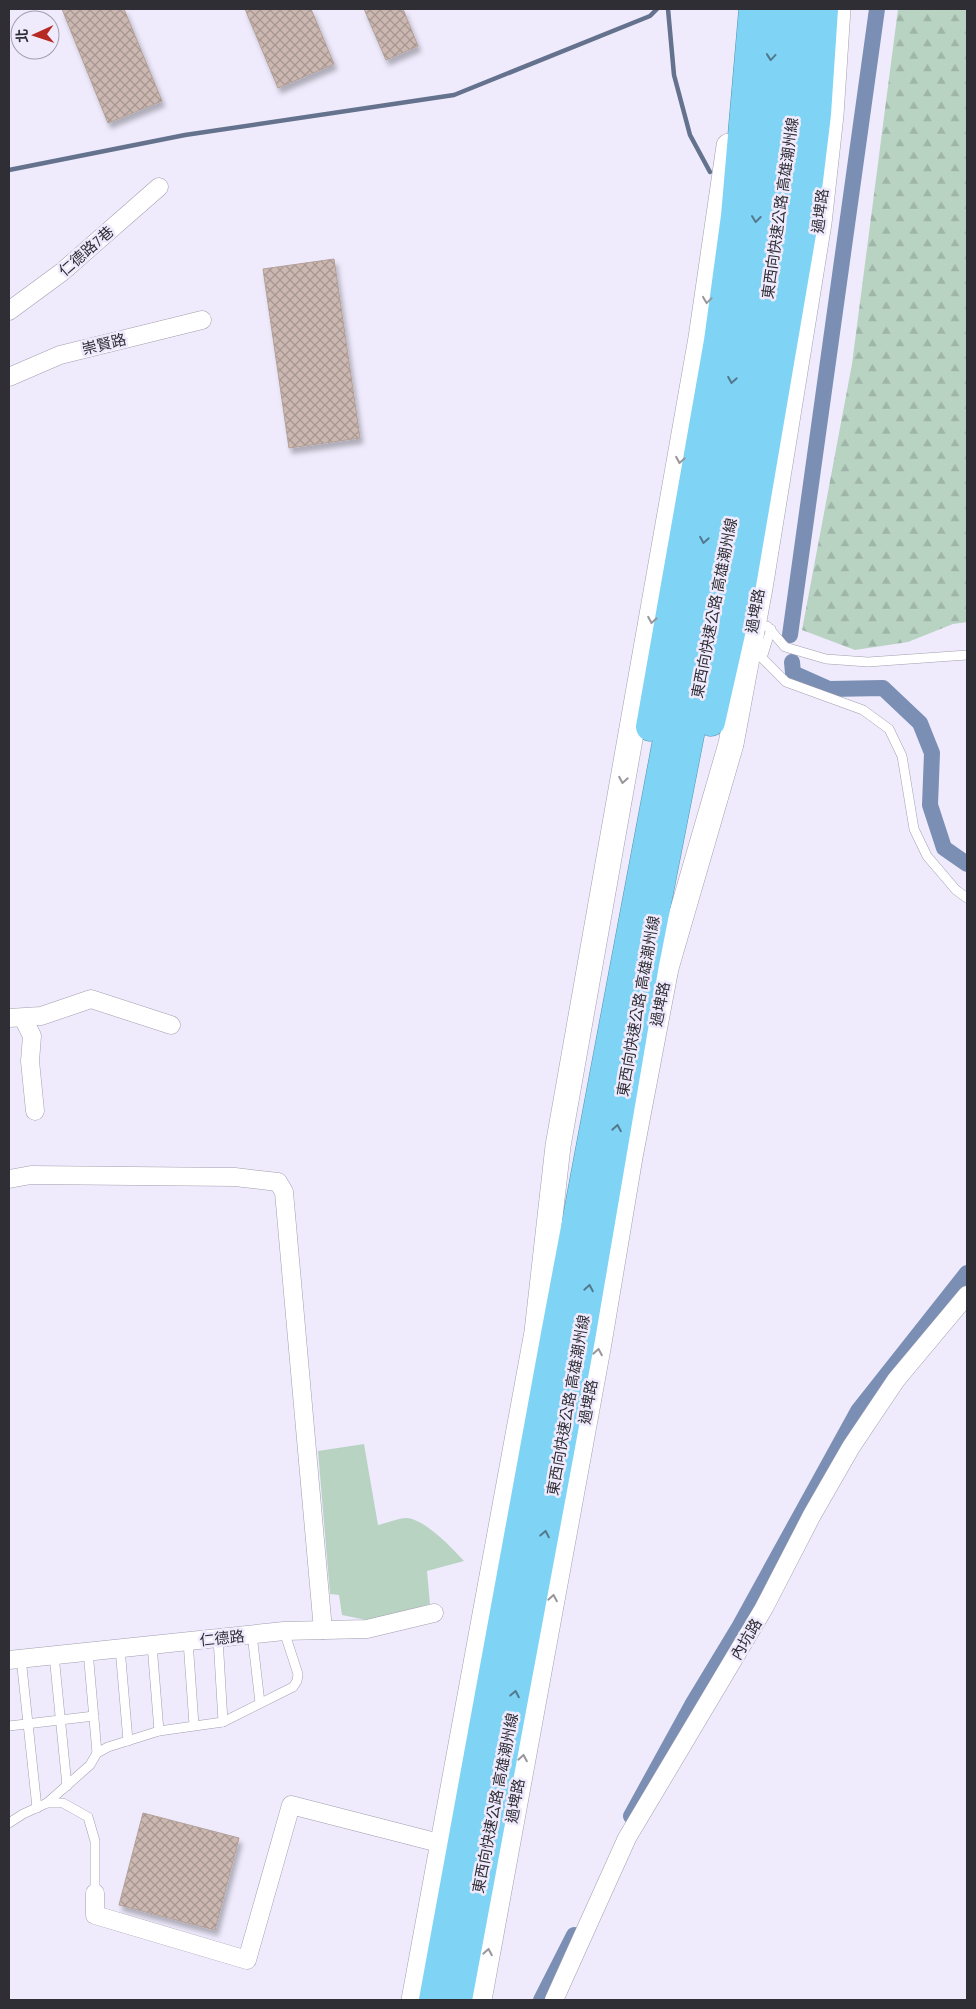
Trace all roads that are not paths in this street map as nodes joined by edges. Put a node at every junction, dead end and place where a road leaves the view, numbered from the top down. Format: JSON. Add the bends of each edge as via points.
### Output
{"nodes":[{"id":1,"x":742,"y":9,"type":"edge"},
{"id":2,"x":753,"y":9,"type":"edge"},
{"id":3,"x":775,"y":9,"type":"edge"},
{"id":4,"x":800,"y":9,"type":"edge"},
{"id":5,"x":824,"y":9,"type":"edge"},
{"id":6,"x":838,"y":9,"type":"edge"},
{"id":7,"x":159,"y":187,"type":"dead end"},
{"id":8,"x":9,"y":310,"type":"edge"},
{"id":9,"x":202,"y":320,"type":"dead end"},
{"id":10,"x":9,"y":377,"type":"edge"},
{"id":11,"x":763,"y":621,"type":"junction"},
{"id":12,"x":967,"y":655,"type":"edge"},
{"id":13,"x":967,"y":898,"type":"edge"},
{"id":14,"x":645,"y":964,"type":"junction"},
{"id":15,"x":16,"y":1018,"type":"edge"},
{"id":16,"x":171,"y":1025,"type":"dead end"},
{"id":17,"x":35,"y":1111,"type":"dead end"},
{"id":18,"x":9,"y":1179,"type":"edge"},
{"id":19,"x":967,"y":1295,"type":"edge"},
{"id":20,"x":555,"y":1334,"type":"junction"},
{"id":21,"x":434,"y":1613,"type":"dead end"},
{"id":22,"x":323,"y":1630,"type":"junction"},
{"id":23,"x":284,"y":1631,"type":"junction"},
{"id":24,"x":252,"y":1634,"type":"junction"},
{"id":25,"x":218,"y":1638,"type":"junction"},
{"id":26,"x":188,"y":1641,"type":"junction"},
{"id":27,"x":152,"y":1645,"type":"junction"},
{"id":28,"x":120,"y":1648,"type":"junction"},
{"id":29,"x":88,"y":1651,"type":"junction"},
{"id":30,"x":54,"y":1655,"type":"junction"},
{"id":31,"x":15,"y":1659,"type":"edge"},
{"id":32,"x":260,"y":1703,"type":"junction"},
{"id":33,"x":94,"y":1716,"type":"junction"},
{"id":34,"x":60,"y":1720,"type":"junction"},
{"id":35,"x":223,"y":1722,"type":"junction"},
{"id":36,"x":27,"y":1724,"type":"junction"},
{"id":37,"x":194,"y":1725,"type":"junction"},
{"id":38,"x":9,"y":1726,"type":"edge"},
{"id":39,"x":159,"y":1731,"type":"junction"},
{"id":40,"x":128,"y":1741,"type":"junction"},
{"id":41,"x":97,"y":1753,"type":"junction"},
{"id":42,"x":67,"y":1786,"type":"junction"},
{"id":43,"x":47,"y":1803,"type":"junction"},
{"id":44,"x":36,"y":1808,"type":"junction"},
{"id":45,"x":9,"y":1823,"type":"edge"},
{"id":46,"x":443,"y":1844,"type":"junction"},
{"id":47,"x":95,"y":1893,"type":"joint"},
{"id":48,"x":414,"y":2000,"type":"edge"},
{"id":49,"x":433,"y":2000,"type":"edge"},
{"id":50,"x":458,"y":2000,"type":"edge"},
{"id":51,"x":479,"y":2000,"type":"edge"},
{"id":52,"x":554,"y":2000,"type":"edge"}],
"edges":[{"from":1,"to":46,"type":"main road","one_way":true,"via":[[734,110],[701,338],[558,1146],[537,1332]]},
{"from":2,"to":20,"type":"highway","via":[[735,216],[718,340],[609,957]]},
{"from":3,"to":20,"type":"highway","name":"東西向快速公路 高雄潮州線","one_way":true,"via":[[756,219],[738,344]]},
{"from":4,"to":14,"type":"highway","name":"東西向快速公路 高雄潮州線","via":[[781,220],[720,583]]},
{"from":5,"to":14,"type":"highway","via":[[817,114],[804,222],[742,585],[659,932]]},
{"from":6,"to":11,"type":"main road","name":"過埤路","via":[[819,223]]},
{"from":7,"to":8,"type":"street","name":"仁德路7巷","via":[[62,272]]},
{"from":9,"to":10,"type":"street","name":"崇賢路","via":[[60,355]]},
{"from":11,"to":12,"type":"lane","via":[[786,648],[826,659],[868,662]]},
{"from":11,"to":13,"type":"lane","via":[[762,658],[786,682],[863,710],[889,729],[902,756],[914,829],[927,856]]},
{"from":51,"to":11,"type":"main road","name":"過埤路","one_way":true,"via":[[664,977]]},
{"from":50,"to":14,"type":"highway","name":"東西向快速公路 高雄潮州線","one_way":true,"via":[[579,1349]]},
{"from":15,"to":16,"type":"street","via":[[41,1016],[91,999]]},
{"from":15,"to":17,"type":"street","via":[[32,1036],[30,1061]]},
{"from":18,"to":22,"type":"street","via":[[31,1175],[216,1176],[278,1182],[284,1192]]},
{"from":19,"to":52,"type":"street","name":"內坑路","via":[[896,1380],[851,1447],[764,1608],[627,1838]]},
{"from":20,"to":49,"type":"highway","name":"東西向快速公路 高雄潮州線"},
{"from":21,"to":22,"type":"street","name":"仁德路","via":[[367,1629]]},
{"from":22,"to":23,"type":"street","name":"仁德路"},
{"from":23,"to":24,"type":"street","name":"仁德路"},
{"from":23,"to":32,"type":"lane","via":[[298,1681],[293,1687]]},
{"from":24,"to":25,"type":"street","name":"仁德路"},
{"from":24,"to":32,"type":"lane"},
{"from":25,"to":26,"type":"street","name":"仁德路"},
{"from":25,"to":35,"type":"lane"},
{"from":26,"to":27,"type":"street","name":"仁德路"},
{"from":26,"to":37,"type":"lane"},
{"from":27,"to":28,"type":"street","name":"仁德路"},
{"from":27,"to":39,"type":"lane"},
{"from":28,"to":29,"type":"street","name":"仁德路"},
{"from":28,"to":40,"type":"lane"},
{"from":29,"to":30,"type":"street","name":"仁德路"},
{"from":29,"to":33,"type":"lane"},
{"from":30,"to":31,"type":"street","name":"仁德路"},
{"from":30,"to":34,"type":"lane"},
{"from":31,"to":36,"type":"lane"},
{"from":32,"to":35,"type":"lane"},
{"from":33,"to":34,"type":"lane"},
{"from":33,"to":41,"type":"lane"},
{"from":34,"to":36,"type":"lane"},
{"from":34,"to":42,"type":"lane"},
{"from":35,"to":37,"type":"lane"},
{"from":36,"to":38,"type":"lane"},
{"from":36,"to":44,"type":"lane"},
{"from":37,"to":39,"type":"lane"},
{"from":39,"to":40,"type":"lane"},
{"from":40,"to":41,"type":"lane"},
{"from":41,"to":42,"type":"lane","via":[[90,1765]]},
{"from":42,"to":43,"type":"lane"},
{"from":43,"to":44,"type":"lane"},
{"from":43,"to":47,"type":"lane","via":[[63,1804],[88,1817],[95,1841]]},
{"from":44,"to":45,"type":"lane"},
{"from":46,"to":47,"type":"street","via":[[291,1805],[247,1960],[95,1915]]},
{"from":46,"to":48,"type":"main road"}]}
